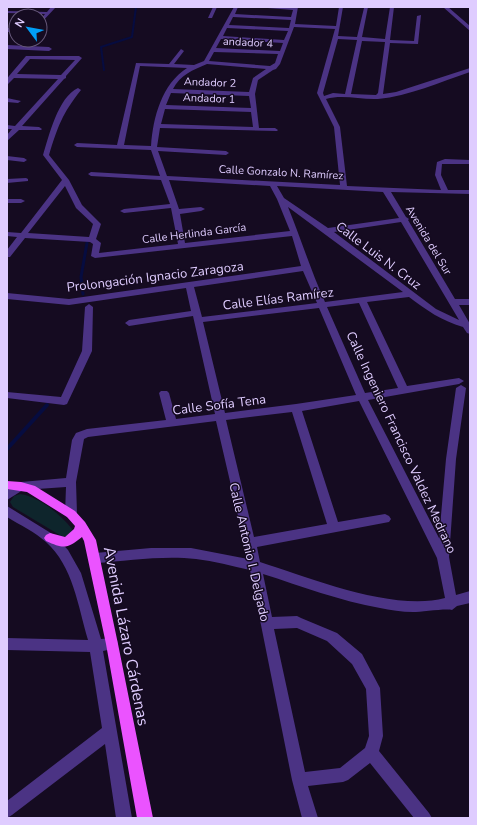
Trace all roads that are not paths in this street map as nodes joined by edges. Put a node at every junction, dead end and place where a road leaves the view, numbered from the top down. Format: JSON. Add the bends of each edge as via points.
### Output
{"nodes":[{"id":1,"x":54,"y":7,"type":"edge"},
{"id":2,"x":215,"y":7,"type":"edge"},
{"id":3,"x":236,"y":7,"type":"edge"},
{"id":4,"x":257,"y":7,"type":"edge"},
{"id":5,"x":341,"y":7,"type":"edge"},
{"id":6,"x":392,"y":7,"type":"edge"},
{"id":7,"x":445,"y":7,"type":"edge"},
{"id":8,"x":296,"y":8,"type":"edge"},
{"id":9,"x":366,"y":8,"type":"dead end"},
{"id":10,"x":49,"y":13,"type":"edge"},
{"id":11,"x":232,"y":15,"type":"junction"},
{"id":12,"x":420,"y":16,"type":"dead end"},
{"id":13,"x":210,"y":17,"type":"dead end"},
{"id":14,"x":292,"y":25,"type":"junction"},
{"id":15,"x":226,"y":26,"type":"junction"},
{"id":16,"x":338,"y":28,"type":"junction"},
{"id":17,"x":470,"y":29,"type":"edge"},
{"id":18,"x":220,"y":37,"type":"junction"},
{"id":19,"x":335,"y":37,"type":"junction"},
{"id":20,"x":360,"y":39,"type":"junction"},
{"id":21,"x":388,"y":41,"type":"junction"},
{"id":22,"x":286,"y":42,"type":"junction"},
{"id":23,"x":20,"y":48,"type":"edge"},
{"id":24,"x":214,"y":50,"type":"junction"},
{"id":25,"x":181,"y":52,"type":"dead end"},
{"id":26,"x":282,"y":53,"type":"junction"},
{"id":27,"x":41,"y":57,"type":"junction"},
{"id":28,"x":206,"y":62,"type":"junction"},
{"id":29,"x":171,"y":65,"type":"junction"},
{"id":30,"x":197,"y":67,"type":"junction"},
{"id":31,"x":274,"y":68,"type":"junction"},
{"id":32,"x":470,"y":70,"type":"edge"},
{"id":33,"x":12,"y":76,"type":"junction"},
{"id":34,"x":64,"y":77,"type":"junction"},
{"id":35,"x":7,"y":83,"type":"edge"},
{"id":36,"x":78,"y":90,"type":"dead end"},
{"id":37,"x":168,"y":91,"type":"junction"},
{"id":38,"x":252,"y":94,"type":"junction"},
{"id":39,"x":348,"y":95,"type":"junction"},
{"id":40,"x":377,"y":97,"type":"junction"},
{"id":41,"x":322,"y":98,"type":"junction"},
{"id":42,"x":7,"y":100,"type":"edge"},
{"id":43,"x":18,"y":101,"type":"dead end"},
{"id":44,"x":163,"y":107,"type":"junction"},
{"id":45,"x":254,"y":110,"type":"junction"},
{"id":46,"x":157,"y":126,"type":"junction"},
{"id":47,"x":7,"y":127,"type":"edge"},
{"id":48,"x":18,"y":128,"type":"junction"},
{"id":49,"x":39,"y":129,"type":"dead end"},
{"id":50,"x":256,"y":130,"type":"junction"},
{"id":51,"x":275,"y":130,"type":"dead end"},
{"id":52,"x":7,"y":139,"type":"edge"},
{"id":53,"x":77,"y":145,"type":"dead end"},
{"id":54,"x":120,"y":147,"type":"junction"},
{"id":55,"x":155,"y":149,"type":"junction"},
{"id":56,"x":226,"y":153,"type":"dead end"},
{"id":57,"x":7,"y":158,"type":"edge"},
{"id":58,"x":24,"y":160,"type":"dead end"},
{"id":59,"x":470,"y":162,"type":"edge"},
{"id":60,"x":91,"y":174,"type":"dead end"},
{"id":61,"x":164,"y":176,"type":"junction"},
{"id":62,"x":7,"y":180,"type":"edge"},
{"id":63,"x":26,"y":180,"type":"dead end"},
{"id":64,"x":66,"y":180,"type":"junction"},
{"id":65,"x":272,"y":183,"type":"junction"},
{"id":66,"x":344,"y":187,"type":"junction"},
{"id":67,"x":386,"y":190,"type":"junction"},
{"id":68,"x":445,"y":192,"type":"junction"},
{"id":69,"x":470,"y":192,"type":"edge"},
{"id":70,"x":281,"y":199,"type":"junction"},
{"id":71,"x":7,"y":201,"type":"edge"},
{"id":72,"x":21,"y":201,"type":"dead end"},
{"id":73,"x":175,"y":209,"type":"junction"},
{"id":74,"x":201,"y":209,"type":"dead end"},
{"id":75,"x":124,"y":211,"type":"dead end"},
{"id":76,"x":405,"y":219,"type":"junction"},
{"id":77,"x":327,"y":231,"type":"junction"},
{"id":78,"x":295,"y":233,"type":"junction"},
{"id":79,"x":7,"y":234,"type":"edge"},
{"id":80,"x":22,"y":235,"type":"junction"},
{"id":81,"x":92,"y":240,"type":"junction"},
{"id":82,"x":182,"y":246,"type":"junction"},
{"id":83,"x":7,"y":255,"type":"edge"},
{"id":84,"x":306,"y":268,"type":"junction"},
{"id":85,"x":190,"y":286,"type":"junction"},
{"id":86,"x":411,"y":294,"type":"junction"},
{"id":87,"x":7,"y":296,"type":"edge"},
{"id":88,"x":362,"y":301,"type":"junction"},
{"id":89,"x":454,"y":302,"type":"junction"},
{"id":90,"x":470,"y":302,"type":"edge"},
{"id":91,"x":322,"y":305,"type":"junction"},
{"id":92,"x":88,"y":307,"type":"dead end"},
{"id":93,"x":197,"y":317,"type":"junction"},
{"id":94,"x":129,"y":323,"type":"dead end"},
{"id":95,"x":468,"y":328,"type":"edge"},
{"id":96,"x":404,"y":391,"type":"junction"},
{"id":97,"x":164,"y":393,"type":"dead end"},
{"id":98,"x":7,"y":395,"type":"edge"},
{"id":99,"x":362,"y":397,"type":"junction"},
{"id":100,"x":296,"y":408,"type":"junction"},
{"id":101,"x":220,"y":418,"type":"junction"},
{"id":102,"x":172,"y":423,"type":"junction"},
{"id":103,"x":71,"y":482,"type":"junction"},
{"id":104,"x":7,"y":485,"type":"edge"},
{"id":105,"x":21,"y":486,"type":"junction"},
{"id":106,"x":7,"y":496,"type":"edge"},
{"id":107,"x":7,"y":511,"type":"edge"},
{"id":108,"x":72,"y":514,"type":"junction"},
{"id":109,"x":385,"y":519,"type":"dead end"},
{"id":110,"x":81,"y":525,"type":"junction"},
{"id":111,"x":334,"y":527,"type":"junction"},
{"id":112,"x":50,"y":538,"type":"junction"},
{"id":113,"x":249,"y":543,"type":"junction"},
{"id":114,"x":95,"y":558,"type":"junction"},
{"id":115,"x":443,"y":558,"type":"junction"},
{"id":116,"x":255,"y":566,"type":"junction"},
{"id":117,"x":470,"y":597,"type":"edge"},
{"id":118,"x":452,"y":604,"type":"junction"},
{"id":119,"x":267,"y":623,"type":"junction"},
{"id":120,"x":7,"y":644,"type":"edge"},
{"id":121,"x":112,"y":644,"type":"junction"},
{"id":122,"x":96,"y":646,"type":"junction"},
{"id":123,"x":109,"y":732,"type":"junction"},
{"id":124,"x":370,"y":753,"type":"junction"},
{"id":125,"x":299,"y":780,"type":"junction"},
{"id":126,"x":7,"y":810,"type":"edge"},
{"id":127,"x":124,"y":818,"type":"edge"},
{"id":128,"x":145,"y":818,"type":"edge"},
{"id":129,"x":310,"y":818,"type":"edge"},
{"id":130,"x":424,"y":818,"type":"edge"}],
"edges":[{"from":1,"to":10,"type":"street"},
{"from":2,"to":13,"type":"street"},
{"from":3,"to":11,"type":"street"},
{"from":4,"to":8,"type":"street"},
{"from":5,"to":16,"type":"street"},
{"from":6,"to":21,"type":"street"},
{"from":7,"to":17,"type":"street"},
{"from":8,"to":14,"type":"street"},
{"from":9,"to":20,"type":"street"},
{"from":11,"to":14,"type":"street"},
{"from":11,"to":15,"type":"street"},
{"from":12,"to":21,"type":"street","via":[[416,44]]},
{"from":14,"to":15,"type":"street"},
{"from":14,"to":16,"type":"street"},
{"from":14,"to":22,"type":"street"},
{"from":15,"to":18,"type":"street"},
{"from":16,"to":19,"type":"street"},
{"from":18,"to":22,"type":"street"},
{"from":18,"to":24,"type":"street"},
{"from":19,"to":20,"type":"street"},
{"from":19,"to":41,"type":"street","via":[[320,93]]},
{"from":20,"to":21,"type":"street"},
{"from":20,"to":39,"type":"street"},
{"from":21,"to":40,"type":"street","via":[[381,93]]},
{"from":22,"to":26,"type":"street"},
{"from":23,"to":27,"type":"street","via":[[49,49]]},
{"from":24,"to":26,"type":"street","name":"andador 4"},
{"from":24,"to":28,"type":"street"},
{"from":25,"to":29,"type":"street"},
{"from":26,"to":31,"type":"street"},
{"from":27,"to":33,"type":"street","via":[[28,57]]},
{"from":27,"to":34,"type":"street","via":[[79,58]]},
{"from":28,"to":30,"type":"street"},
{"from":28,"to":31,"type":"street"},
{"from":29,"to":30,"type":"street"},
{"from":29,"to":54,"type":"street","via":[[138,64]]},
{"from":30,"to":37,"type":"street","via":[[181,74]]},
{"from":31,"to":38,"type":"street","via":[[255,79]]},
{"from":32,"to":40,"type":"street","via":[[397,94]]},
{"from":33,"to":34,"type":"street"},
{"from":33,"to":35,"type":"street"},
{"from":34,"to":48,"type":"street"},
{"from":36,"to":64,"type":"street","via":[[66,101],[56,122],[46,155]]},
{"from":37,"to":38,"type":"street","name":"Andador 2"},
{"from":37,"to":44,"type":"street"},
{"from":38,"to":45,"type":"street"},
{"from":39,"to":40,"type":"street"},
{"from":39,"to":41,"type":"street"},
{"from":41,"to":66,"type":"street","via":[[337,127]]},
{"from":42,"to":43,"type":"street"},
{"from":44,"to":45,"type":"street","name":"Andador 1"},
{"from":44,"to":46,"type":"street"},
{"from":45,"to":50,"type":"street"},
{"from":46,"to":50,"type":"street"},
{"from":46,"to":55,"type":"street"},
{"from":47,"to":48,"type":"street"},
{"from":48,"to":49,"type":"street"},
{"from":48,"to":52,"type":"street"},
{"from":50,"to":51,"type":"street"},
{"from":53,"to":54,"type":"street"},
{"from":54,"to":55,"type":"street"},
{"from":55,"to":56,"type":"street"},
{"from":55,"to":61,"type":"street"},
{"from":57,"to":58,"type":"street"},
{"from":59,"to":68,"type":"street","via":[[439,163],[440,182]]},
{"from":60,"to":61,"type":"street","name":"Calle Gonzalo N. Ramírez"},
{"from":61,"to":65,"type":"street","name":"Calle Gonzalo N. Ramírez"},
{"from":61,"to":73,"type":"street"},
{"from":62,"to":63,"type":"street"},
{"from":64,"to":80,"type":"street"},
{"from":64,"to":81,"type":"street","via":[[79,206],[97,224]]},
{"from":65,"to":66,"type":"street","name":"Calle Gonzalo N. Ramírez"},
{"from":65,"to":70,"type":"street","name":"Calle Ingeniero Francisco Valdez Medrano"},
{"from":66,"to":67,"type":"street","name":"Calle Gonzalo N. Ramírez"},
{"from":67,"to":68,"type":"street","name":"Calle Gonzalo N. Ramírez"},
{"from":67,"to":76,"type":"street","name":"Avenida del Sur"},
{"from":68,"to":69,"type":"street","name":"Calle Gonzalo N. Ramírez"},
{"from":70,"to":77,"type":"street","name":"Calle Luis N. Cruz"},
{"from":70,"to":78,"type":"street","name":"Calle Ingeniero Francisco Valdez Medrano"},
{"from":71,"to":72,"type":"street"},
{"from":73,"to":74,"type":"street"},
{"from":73,"to":75,"type":"street"},
{"from":73,"to":82,"type":"street"},
{"from":76,"to":77,"type":"street"},
{"from":76,"to":89,"type":"street","name":"Avenida del Sur"},
{"from":77,"to":86,"type":"street","name":"Calle Luis N. Cruz"},
{"from":78,"to":82,"type":"street","name":"Calle Herlinda García"},
{"from":78,"to":84,"type":"street","name":"Calle Ingeniero Francisco Valdez Medrano"},
{"from":79,"to":80,"type":"street"},
{"from":80,"to":81,"type":"street"},
{"from":80,"to":83,"type":"street"},
{"from":81,"to":82,"type":"street","name":"Calle Herlinda García","via":[[97,243],[95,256]]},
{"from":84,"to":85,"type":"street","name":"Prolongación Ignacio Zaragoza"},
{"from":84,"to":91,"type":"street","name":"Calle Ingeniero Francisco Valdez Medrano"},
{"from":85,"to":87,"type":"street","name":"Prolongación Ignacio Zaragoza","via":[[69,302]]},
{"from":85,"to":93,"type":"street","name":"Calle Antonio I. Delgado"},
{"from":86,"to":88,"type":"street","name":"Calle Elías Ramírez"},
{"from":86,"to":95,"type":"street","name":"Calle Luis N. Cruz","via":[[441,316]]},
{"from":88,"to":91,"type":"street","name":"Calle Elías Ramírez"},
{"from":88,"to":96,"type":"street"},
{"from":89,"to":90,"type":"street"},
{"from":89,"to":95,"type":"street","name":"Avenida del Sur"},
{"from":91,"to":93,"type":"street","name":"Calle Elías Ramírez"},
{"from":91,"to":99,"type":"street","name":"Calle Ingeniero Francisco Valdez Medrano"},
{"from":92,"to":98,"type":"street","via":[[88,351],[64,401]]},
{"from":93,"to":94,"type":"street","name":"Calle Elías Ramírez"},
{"from":93,"to":101,"type":"street","name":"Calle Antonio I. Delgado"},
{"from":96,"to":99,"type":"street","name":"Calle Sofía Tena"},
{"from":96,"to":115,"type":"street","name":"Calle Sofía Tena","via":[[460,384]]},
{"from":97,"to":102,"type":"street"},
{"from":99,"to":100,"type":"street","name":"Calle Sofía Tena"},
{"from":99,"to":115,"type":"street","name":"Calle Ingeniero Francisco Valdez Medrano"},
{"from":100,"to":101,"type":"street","name":"Calle Sofía Tena"},
{"from":100,"to":111,"type":"street"},
{"from":101,"to":102,"type":"street","name":"Calle Sofía Tena"},
{"from":101,"to":113,"type":"street","name":"Calle Antonio I. Delgado"},
{"from":102,"to":103,"type":"street","name":"Calle Sofía Tena","via":[[80,436],[77,440]]},
{"from":103,"to":105,"type":"street"},
{"from":103,"to":108,"type":"street"},
{"from":104,"to":105,"type":"main road","name":"Avenida Lázaro Cárdenas"},
{"from":105,"to":106,"type":"street"},
{"from":105,"to":108,"type":"main road","name":"Avenida Lázaro Cárdenas","via":[[31,489]]},
{"from":107,"to":112,"type":"street"},
{"from":108,"to":110,"type":"main road","name":"Avenida Lázaro Cárdenas"},
{"from":109,"to":111,"type":"street"},
{"from":110,"to":112,"type":"main road","via":[[75,537],[67,542]]},
{"from":110,"to":114,"type":"main road","name":"Avenida Lázaro Cárdenas","via":[[90,540]]},
{"from":111,"to":113,"type":"street"},
{"from":112,"to":122,"type":"street","via":[[64,554],[75,573]]},
{"from":113,"to":116,"type":"street","name":"Calle Antonio I. Delgado"},
{"from":114,"to":116,"type":"street","via":[[186,553]]},
{"from":114,"to":121,"type":"main road","name":"Avenida Lázaro Cárdenas"},
{"from":115,"to":118,"type":"street","name":"Calle Ingeniero Francisco Valdez Medrano"},
{"from":116,"to":118,"type":"street","via":[[353,598],[426,606]]},
{"from":116,"to":119,"type":"street","name":"Calle Antonio I. Delgado"},
{"from":117,"to":118,"type":"street"},
{"from":119,"to":124,"type":"street","via":[[297,622],[332,637],[357,659],[373,688],[376,736]]},
{"from":119,"to":125,"type":"street","name":"Calle Antonio I. Delgado"},
{"from":120,"to":122,"type":"street"},
{"from":121,"to":122,"type":"street"},
{"from":121,"to":128,"type":"main road","name":"Avenida Lázaro Cárdenas"},
{"from":122,"to":123,"type":"street"},
{"from":123,"to":126,"type":"street"},
{"from":123,"to":127,"type":"street"},
{"from":124,"to":125,"type":"street","via":[[343,775]]},
{"from":124,"to":130,"type":"street"},
{"from":125,"to":129,"type":"street","name":"Calle Antonio I. Delgado"}]}
